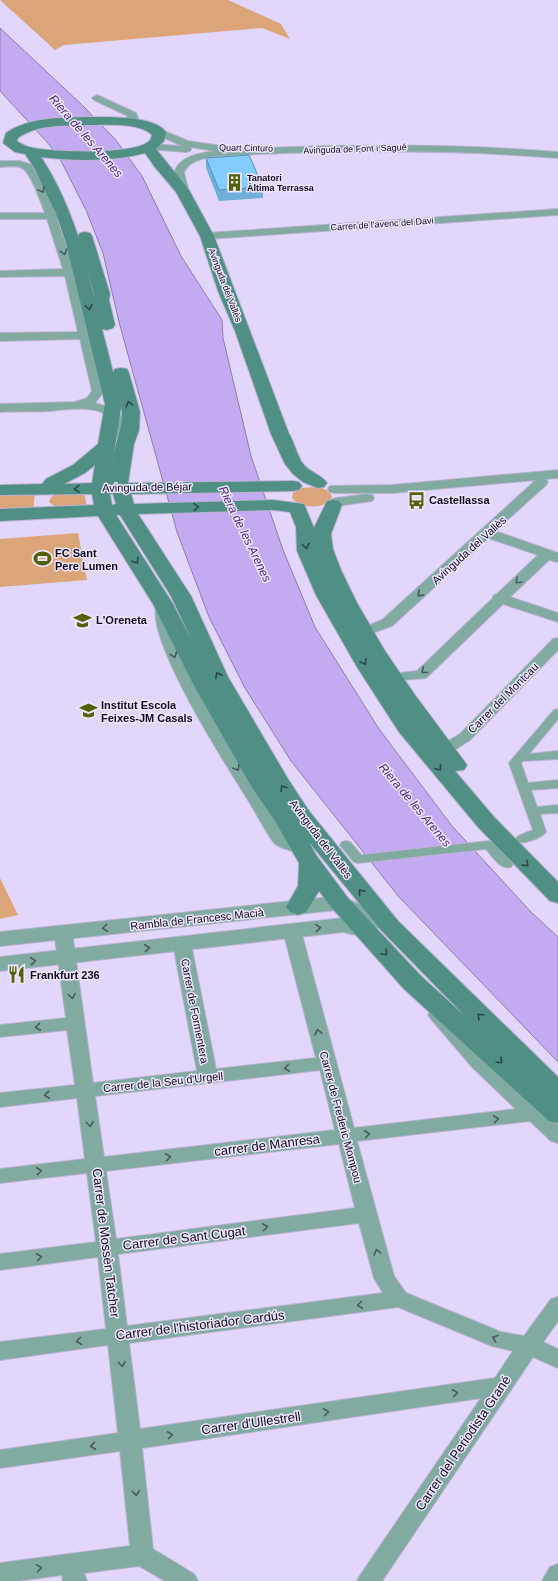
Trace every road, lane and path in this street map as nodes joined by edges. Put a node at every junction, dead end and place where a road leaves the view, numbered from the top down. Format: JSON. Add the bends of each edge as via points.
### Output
{"nodes":[{"id":1,"x":97,"y":98,"type":"dead end"},
{"id":2,"x":125,"y":123,"type":"junction"},
{"id":3,"x":159,"y":132,"type":"junction"},
{"id":4,"x":9,"y":139,"type":"edge"},
{"id":5,"x":0,"y":147,"type":"edge"},
{"id":6,"x":146,"y":148,"type":"junction"},
{"id":7,"x":336,"y":149,"type":"junction"},
{"id":8,"x":30,"y":152,"type":"junction"},
{"id":9,"x":219,"y":153,"type":"junction"},
{"id":10,"x":558,"y":155,"type":"edge"},
{"id":11,"x":0,"y":164,"type":"edge"},
{"id":12,"x":182,"y":190,"type":"junction"},
{"id":13,"x":558,"y":212,"type":"edge"},
{"id":14,"x":58,"y":215,"type":"junction"},
{"id":15,"x":0,"y":216,"type":"edge"},
{"id":16,"x":207,"y":236,"type":"junction"},
{"id":17,"x":87,"y":240,"type":"junction"},
{"id":18,"x":74,"y":272,"type":"junction"},
{"id":19,"x":0,"y":274,"type":"edge"},
{"id":20,"x":101,"y":300,"type":"junction"},
{"id":21,"x":84,"y":335,"type":"junction"},
{"id":22,"x":0,"y":337,"type":"edge"},
{"id":23,"x":98,"y":391,"type":"junction"},
{"id":24,"x":80,"y":404,"type":"junction"},
{"id":25,"x":50,"y":407,"type":"junction"},
{"id":26,"x":0,"y":408,"type":"edge"},
{"id":27,"x":111,"y":428,"type":"junction"},
{"id":28,"x":280,"y":434,"type":"junction"},
{"id":29,"x":558,"y":474,"type":"edge"},
{"id":30,"x":113,"y":481,"type":"junction"},
{"id":31,"x":291,"y":481,"type":"junction"},
{"id":32,"x":558,"y":481,"type":"edge"},
{"id":33,"x":541,"y":482,"type":"junction"},
{"id":34,"x":49,"y":486,"type":"junction"},
{"id":35,"x":8,"y":490,"type":"edge"},
{"id":36,"x":331,"y":495,"type":"junction"},
{"id":37,"x":157,"y":508,"type":"junction"},
{"id":38,"x":295,"y":508,"type":"junction"},
{"id":39,"x":126,"y":510,"type":"junction"},
{"id":40,"x":104,"y":511,"type":"junction"},
{"id":41,"x":56,"y":514,"type":"junction"},
{"id":42,"x":0,"y":515,"type":"edge"},
{"id":43,"x":118,"y":533,"type":"junction"},
{"id":44,"x":487,"y":533,"type":"junction"},
{"id":45,"x":322,"y":539,"type":"junction"},
{"id":46,"x":145,"y":541,"type":"junction"},
{"id":47,"x":552,"y":556,"type":"edge"},
{"id":48,"x":499,"y":598,"type":"junction"},
{"id":49,"x":558,"y":618,"type":"edge"},
{"id":50,"x":375,"y":628,"type":"junction"},
{"id":51,"x":555,"y":649,"type":"edge"},
{"id":52,"x":405,"y":676,"type":"junction"},
{"id":53,"x":558,"y":712,"type":"edge"},
{"id":54,"x":558,"y":727,"type":"edge"},
{"id":55,"x":544,"y":728,"type":"junction"},
{"id":56,"x":450,"y":746,"type":"junction"},
{"id":57,"x":558,"y":755,"type":"edge"},
{"id":58,"x":520,"y":758,"type":"junction"},
{"id":59,"x":558,"y":784,"type":"edge"},
{"id":60,"x":524,"y":787,"type":"junction"},
{"id":61,"x":558,"y":809,"type":"edge"},
{"id":62,"x":532,"y":811,"type":"junction"},
{"id":63,"x":522,"y":839,"type":"junction"},
{"id":64,"x":346,"y":845,"type":"dead end"},
{"id":65,"x":306,"y":856,"type":"junction"},
{"id":66,"x":507,"y":864,"type":"dead end"},
{"id":67,"x":558,"y":877,"type":"edge"},
{"id":68,"x":558,"y":896,"type":"edge"},
{"id":69,"x":340,"y":903,"type":"junction"},
{"id":70,"x":298,"y":907,"type":"junction"},
{"id":71,"x":390,"y":926,"type":"junction"},
{"id":72,"x":364,"y":930,"type":"junction"},
{"id":73,"x":292,"y":931,"type":"junction"},
{"id":74,"x":63,"y":932,"type":"junction"},
{"id":75,"x":0,"y":939,"type":"edge"},
{"id":76,"x":182,"y":944,"type":"junction"},
{"id":77,"x":66,"y":957,"type":"junction"},
{"id":78,"x":0,"y":964,"type":"edge"},
{"id":79,"x":413,"y":983,"type":"junction"},
{"id":80,"x":76,"y":1023,"type":"junction"},
{"id":81,"x":0,"y":1031,"type":"edge"},
{"id":82,"x":326,"y":1063,"type":"junction"},
{"id":83,"x":208,"y":1077,"type":"junction"},
{"id":84,"x":85,"y":1091,"type":"junction"},
{"id":85,"x":558,"y":1092,"type":"edge"},
{"id":86,"x":0,"y":1100,"type":"edge"},
{"id":87,"x":534,"y":1114,"type":"junction"},
{"id":88,"x":558,"y":1114,"type":"edge"},
{"id":89,"x":347,"y":1136,"type":"junction"},
{"id":90,"x":558,"y":1136,"type":"edge"},
{"id":91,"x":96,"y":1165,"type":"junction"},
{"id":92,"x":0,"y":1176,"type":"edge"},
{"id":93,"x":368,"y":1214,"type":"junction"},
{"id":94,"x":106,"y":1248,"type":"junction"},
{"id":95,"x":0,"y":1262,"type":"edge"},
{"id":96,"x":399,"y":1299,"type":"junction"},
{"id":97,"x":558,"y":1305,"type":"edge"},
{"id":98,"x":118,"y":1336,"type":"junction"},
{"id":99,"x":528,"y":1345,"type":"junction"},
{"id":100,"x":0,"y":1351,"type":"edge"},
{"id":101,"x":558,"y":1359,"type":"edge"},
{"id":102,"x":502,"y":1386,"type":"junction"},
{"id":103,"x":132,"y":1440,"type":"junction"},
{"id":104,"x":0,"y":1459,"type":"edge"},
{"id":105,"x":142,"y":1555,"type":"junction"},
{"id":106,"x":72,"y":1572,"type":"edge"},
{"id":107,"x":0,"y":1573,"type":"edge"},
{"id":108,"x":558,"y":1574,"type":"edge"},
{"id":109,"x":186,"y":1581,"type":"edge"},
{"id":110,"x":369,"y":1581,"type":"edge"},
{"id":111,"x":554,"y":1581,"type":"edge"}],
"edges":[{"from":1,"to":2,"type":"street","via":[[133,115],[133,118]]},
{"from":2,"to":3,"type":"main road","name":"Quart Cinturó"},
{"from":2,"to":4,"type":"main road","name":"Quart Cinturó","via":[[52,123],[32,126]]},
{"from":3,"to":6,"type":"main road","via":[[158,140]]},
{"from":3,"to":7,"type":"street","name":"Quart Cinturó","via":[[186,144],[212,148]]},
{"from":4,"to":5,"type":"main road"},
{"from":4,"to":8,"type":"main road"},
{"from":6,"to":8,"type":"main road","via":[[101,154]]},
{"from":6,"to":9,"type":"street","name":"Quart Cinturó","via":[[179,148]]},
{"from":6,"to":12,"type":"main road","name":"Avinguda del Vallès"},
{"from":7,"to":9,"type":"street","name":"Avinguda de Font i Sagué"},
{"from":7,"to":10,"type":"street","name":"Avinguda de Font i Sagué","via":[[441,148]]},
{"from":8,"to":14,"type":"main road","name":"Avinguda del Vallès","via":[[42,169]]},
{"from":9,"to":12,"type":"street","name":"Avinguda de Font i Sagué","via":[[197,158],[180,168],[184,184]]},
{"from":11,"to":14,"type":"street","name":"Avinguda del Vallès","one_way":true,"via":[[20,164],[28,167]]},
{"from":12,"to":16,"type":"main road","name":"Avinguda del Vallès"},
{"from":13,"to":16,"type":"street","name":"Carrer de l'avenc del Davi"},
{"from":14,"to":15,"type":"street"},
{"from":14,"to":17,"type":"main road","name":"Avinguda del Vallès","via":[[77,218]]},
{"from":14,"to":18,"type":"main road","name":"Avinguda del Vallès","one_way":true},
{"from":16,"to":28,"type":"main road","name":"Avinguda del Vallès"},
{"from":17,"to":18,"type":"street","name":"Avinguda del Vallès","via":[[83,246],[88,268]]},
{"from":17,"to":20,"type":"main road","name":"Avinguda del Vallès","via":[[102,294]]},
{"from":18,"to":19,"type":"street"},
{"from":18,"to":20,"type":"street","name":"Avinguda del Vallès","via":[[91,276]]},
{"from":18,"to":21,"type":"street","name":"Avinguda del Vallès"},
{"from":18,"to":27,"type":"main road","name":"Avinguda del Vallès","one_way":true,"via":[[113,404]]},
{"from":27,"to":20,"type":"main road","name":"Avinguda del Vallès","one_way":true,"via":[[130,430],[131,412]]},
{"from":21,"to":22,"type":"street"},
{"from":21,"to":23,"type":"street","name":"Avinguda del Vallès"},
{"from":23,"to":24,"type":"street","via":[[94,399]]},
{"from":23,"to":27,"type":"street","name":"Avinguda del Vallès"},
{"from":24,"to":25,"type":"street"},
{"from":24,"to":27,"type":"street","via":[[93,406]]},
{"from":25,"to":26,"type":"street"},
{"from":25,"to":27,"type":"street","via":[[71,410],[98,419]]},
{"from":27,"to":30,"type":"main road","name":"Avinguda del Vallès"},
{"from":27,"to":34,"type":"main road","via":[[79,469]]},
{"from":28,"to":31,"type":"main road","name":"Avinguda del Vallès","via":[[280,457]]},
{"from":28,"to":36,"type":"main road","name":"Avinguda del Vallès","via":[[298,469]]},
{"from":29,"to":36,"type":"street"},
{"from":30,"to":31,"type":"main road","name":"Avinguda de Béjar","via":[[158,487],[266,485]]},
{"from":30,"to":34,"type":"main road","name":"Avinguda de Béjar","one_way":true},
{"from":30,"to":39,"type":"main road","name":"Avinguda del Vallès"},
{"from":30,"to":40,"type":"main road","name":"Avinguda del Vallès"},
{"from":31,"to":36,"type":"main road","name":"Avinguda de Béjar"},
{"from":31,"to":38,"type":"main road","via":[[284,497],[285,501]]},
{"from":32,"to":33,"type":"street"},
{"from":33,"to":36,"type":"street","via":[[372,497]]},
{"from":33,"to":44,"type":"street","name":"Avinguda del Vallès"},
{"from":34,"to":35,"type":"main road","name":"Avinguda de Béjar"},
{"from":34,"to":41,"type":"main road","via":[[43,503]]},
{"from":36,"to":38,"type":"main road","name":"Avinguda de Béjar","via":[[320,510]]},
{"from":36,"to":45,"type":"main road","via":[[332,512],[325,524]]},
{"from":37,"to":38,"type":"main road","name":"Avinguda de Béjar","one_way":true},
{"from":37,"to":39,"type":"main road","name":"Avinguda de Béjar"},
{"from":37,"to":46,"type":"main road","via":[[147,523]]},
{"from":38,"to":68,"type":"main road","one_way":true,"via":[[305,527],[306,551],[326,595],[367,667],[406,725],[486,822]]},
{"from":39,"to":40,"type":"main road","name":"Avinguda de Béjar"},
{"from":39,"to":46,"type":"main road","name":"Avinguda del Vallès"},
{"from":40,"to":41,"type":"main road","name":"Avinguda de Béjar"},
{"from":40,"to":43,"type":"main road","name":"Avinguda del Vallès"},
{"from":41,"to":42,"type":"main road","name":"Avinguda del Vallès"},
{"from":41,"to":43,"type":"main road","name":"Avinguda del Vallès","via":[[94,520]]},
{"from":43,"to":65,"type":"main road","name":"Avinguda del Vallès","one_way":true,"via":[[163,604],[206,689]]},
{"from":44,"to":47,"type":"street"},
{"from":44,"to":50,"type":"street","name":"Avinguda del Vallès","one_way":true,"via":[[387,623]]},
{"from":45,"to":50,"type":"main road","via":[[331,546]]},
{"from":45,"to":56,"type":"main road","via":[[331,568],[362,627],[424,722]]},
{"from":71,"to":46,"type":"main road","name":"Avinguda del Vallès","one_way":true,"via":[[328,851],[280,785],[218,677],[181,596]]},
{"from":47,"to":48,"type":"street","one_way":true},
{"from":48,"to":49,"type":"street"},
{"from":48,"to":52,"type":"street","one_way":true,"via":[[421,675]]},
{"from":50,"to":52,"type":"main road"},
{"from":51,"to":56,"type":"street","name":"Carrer del Montcau","via":[[465,737]]},
{"from":52,"to":56,"type":"main road"},
{"from":53,"to":55,"type":"street"},
{"from":54,"to":55,"type":"street"},
{"from":55,"to":58,"type":"street"},
{"from":56,"to":63,"type":"main road","via":[[463,773]]},
{"from":57,"to":58,"type":"street"},
{"from":58,"to":60,"type":"street","via":[[515,763]]},
{"from":59,"to":60,"type":"street"},
{"from":60,"to":62,"type":"street"},
{"from":61,"to":62,"type":"street"},
{"from":62,"to":63,"type":"street","via":[[540,832]]},
{"from":63,"to":67,"type":"main road"},
{"from":64,"to":66,"type":"street","via":[[358,859],[489,846]]},
{"from":65,"to":69,"type":"main road","name":"Avinguda del Vallès"},
{"from":65,"to":70,"type":"main road","name":"Avinguda del Vallès","via":[[310,886]]},
{"from":69,"to":70,"type":"street","name":"Rambla de Francesc Macià"},
{"from":69,"to":71,"type":"street"},
{"from":69,"to":72,"type":"main road","name":"Avinguda del Vallès"},
{"from":70,"to":74,"type":"street","name":"Rambla de Francesc Macià","one_way":true},
{"from":85,"to":71,"type":"main road","name":"Avinguda del Vallès","one_way":true},
{"from":73,"to":72,"type":"street","name":"Rambla de Francesc Macià","one_way":true,"via":[[343,926]]},
{"from":72,"to":79,"type":"main road","name":"Avinguda del Vallès","one_way":true},
{"from":73,"to":76,"type":"street","name":"Rambla de Francesc Macià"},
{"from":82,"to":73,"type":"street","name":"Carrer de Frederic Mompou","one_way":true},
{"from":74,"to":75,"type":"street","name":"Rambla de Francesc Macià"},
{"from":74,"to":77,"type":"street","name":"Carrer de Mossèn Tatcher"},
{"from":77,"to":76,"type":"street","name":"Rambla de Francesc Macià","one_way":true},
{"from":76,"to":83,"type":"street","name":"Carrer de Formentera"},
{"from":78,"to":77,"type":"street","name":"Rambla de Francesc Macià","one_way":true},
{"from":77,"to":80,"type":"street","name":"Carrer de Mossèn Tatcher","one_way":true},
{"from":79,"to":87,"type":"street","name":"Avinguda del Vallès","via":[[446,1027]]},
{"from":79,"to":88,"type":"main road","name":"Avinguda del Vallès","one_way":true},
{"from":80,"to":81,"type":"street","one_way":true},
{"from":80,"to":84,"type":"street","name":"Carrer de Mossèn Tatcher"},
{"from":82,"to":83,"type":"street","name":"Carrer de la Seu d'Urgell","one_way":true},
{"from":82,"to":89,"type":"street","name":"Carrer de Frederic Mompou"},
{"from":83,"to":84,"type":"street","name":"Carrer de la Seu d'Urgell"},
{"from":84,"to":86,"type":"street","name":"Carrer de la Seu d'Urgell","one_way":true},
{"from":84,"to":91,"type":"street","name":"Carrer de Mossèn Tatcher","one_way":true},
{"from":89,"to":87,"type":"street","name":"carrer de Manresa","one_way":true},
{"from":87,"to":90,"type":"street","name":"Avinguda del Vallès"},
{"from":91,"to":89,"type":"street","name":"carrer de Manresa","one_way":true},
{"from":89,"to":93,"type":"street","name":"Carrer de Frederic Mompou"},
{"from":92,"to":91,"type":"street","name":"carrer de Manresa","one_way":true},
{"from":91,"to":94,"type":"street","name":"Carrer de Mossèn Tatcher"},
{"from":94,"to":93,"type":"street","name":"Carrer de Sant Cugat","one_way":true},
{"from":96,"to":93,"type":"street","name":"Carrer de Frederic Mompou","one_way":true,"via":[[384,1278]]},
{"from":95,"to":94,"type":"street","name":"Carrer de Sant Cugat","one_way":true},
{"from":94,"to":98,"type":"street","name":"Carrer de Mossèn Tatcher"},
{"from":96,"to":98,"type":"street","name":"Carrer de l'historiador Cardús","one_way":true},
{"from":99,"to":96,"type":"street","one_way":true,"via":[[499,1340]]},
{"from":97,"to":99,"type":"street","name":"Carrer del Periodista Grané"},
{"from":98,"to":100,"type":"street","name":"Carrer de l'historiador Cardús","one_way":true},
{"from":98,"to":103,"type":"street","name":"Carrer de Mossèn Tatcher","one_way":true},
{"from":99,"to":101,"type":"street"},
{"from":99,"to":102,"type":"street","name":"Carrer del Periodista Grané"},
{"from":103,"to":102,"type":"street","name":"Carrer d'Ullestrell","one_way":true},
{"from":102,"to":110,"type":"street","name":"Carrer del Periodista Grané"},
{"from":103,"to":104,"type":"street","name":"Carrer d'Ullestrell","one_way":true},
{"from":103,"to":105,"type":"street","name":"Carrer de Mossèn Tatcher","one_way":true},
{"from":105,"to":106,"type":"street"},
{"from":105,"to":109,"type":"street"},
{"from":107,"to":106,"type":"street","one_way":true},
{"from":108,"to":111,"type":"street"}]}
